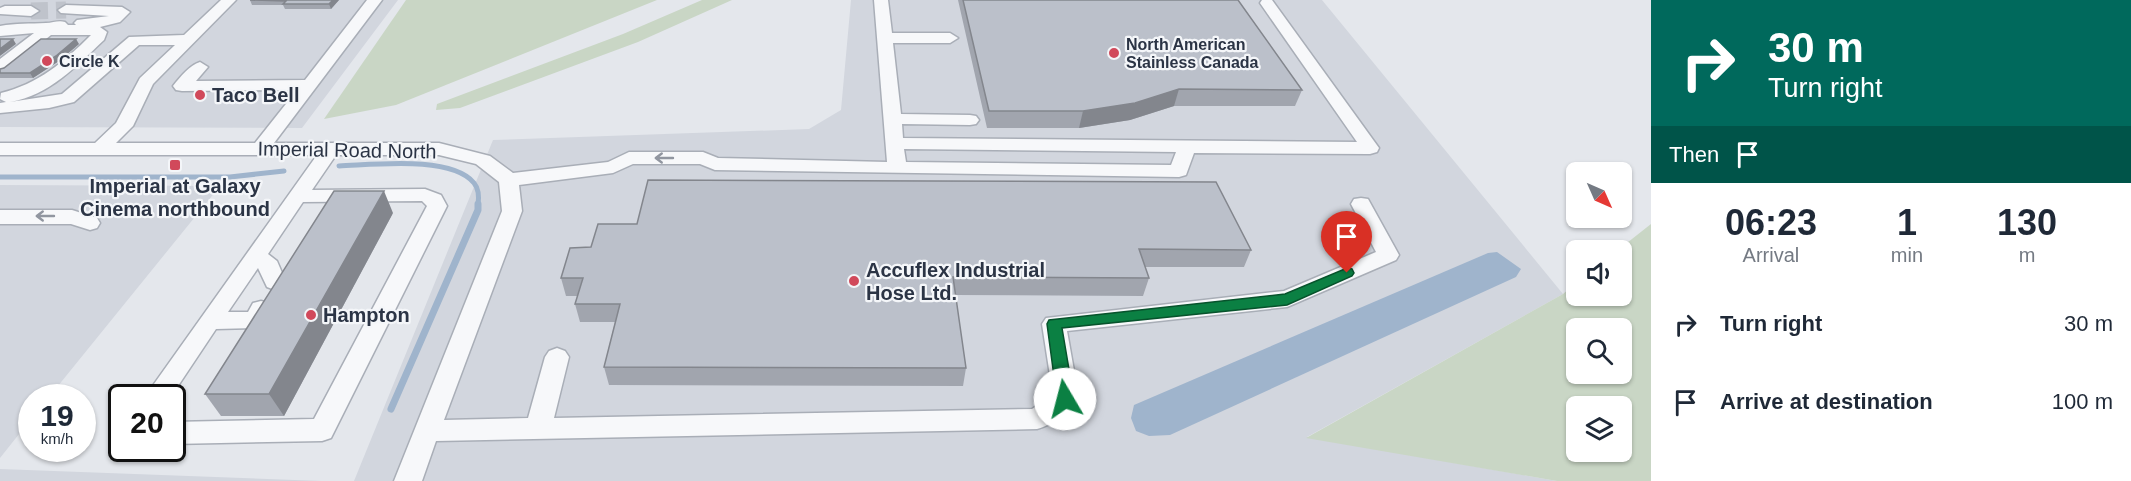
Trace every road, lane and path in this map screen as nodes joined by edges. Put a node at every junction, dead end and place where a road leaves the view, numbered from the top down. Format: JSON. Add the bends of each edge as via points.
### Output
{"nodes":[{"id":1,"x":229,"y":0,"type":"edge"},
{"id":2,"x":375,"y":0,"type":"edge"},
{"id":3,"x":881,"y":0,"type":"edge"},
{"id":4,"x":1267,"y":3,"type":"dead end"},
{"id":5,"x":25,"y":5,"type":"tunnel mouth"},
{"id":6,"x":2,"y":12,"type":"edge"},
{"id":7,"x":57,"y":23,"type":"junction"},
{"id":8,"x":0,"y":31,"type":"edge"},
{"id":9,"x":885,"y":38,"type":"junction"},
{"id":10,"x":950,"y":38,"type":"dead end"},
{"id":11,"x":187,"y":40,"type":"junction"},
{"id":12,"x":0,"y":67,"type":"edge"},
{"id":13,"x":200,"y":67,"type":"dead end"},
{"id":14,"x":310,"y":85,"type":"junction"},
{"id":15,"x":0,"y":97,"type":"edge"},
{"id":16,"x":0,"y":108,"type":"edge"},
{"id":17,"x":894,"y":120,"type":"junction"},
{"id":18,"x":970,"y":120,"type":"dead end"},
{"id":19,"x":896,"y":143,"type":"junction"},
{"id":20,"x":1187,"y":147,"type":"junction"},
{"id":21,"x":261,"y":148,"type":"junction"},
{"id":22,"x":0,"y":149,"type":"edge"},
{"id":23,"x":100,"y":149,"type":"junction"},
{"id":24,"x":330,"y":149,"type":"junction"},
{"id":25,"x":897,"y":168,"type":"junction"},
{"id":26,"x":509,"y":180,"type":"junction"},
{"id":27,"x":297,"y":196,"type":"junction"},
{"id":28,"x":1362,"y":204,"type":"dead end"},
{"id":29,"x":0,"y":216,"type":"edge"},
{"id":30,"x":90,"y":223,"type":"dead end"},
{"id":31,"x":255,"y":255,"type":"junction"},
{"id":32,"x":275,"y":282,"type":"edge"},
{"id":33,"x":261,"y":309,"type":"edge"},
{"id":34,"x":210,"y":321,"type":"junction"},
{"id":35,"x":557,"y":357,"type":"dead end"},
{"id":36,"x":166,"y":384,"type":"edge"},
{"id":37,"x":538,"y":429,"type":"junction"},
{"id":38,"x":427,"y":431,"type":"junction"},
{"id":39,"x":186,"y":433,"type":"edge"},
{"id":40,"x":408,"y":481,"type":"edge"}],
"edges":[{"from":1,"to":11,"type":"street"},
{"from":2,"to":14,"type":"street"},
{"from":3,"to":9,"type":"street"},
{"from":4,"to":20,"type":"street","via":[[1370,148]]},
{"from":5,"to":6,"type":"street"},
{"from":7,"to":7,"type":"street","via":[[93,11],[122,12],[107,22]]},
{"from":7,"to":8,"type":"street"},
{"from":7,"to":12,"type":"street"},
{"from":7,"to":15,"type":"street","via":[[99,32],[98,37],[37,88]]},
{"from":9,"to":10,"type":"street"},
{"from":9,"to":17,"type":"street"},
{"from":11,"to":16,"type":"street","via":[[135,40],[68,98]]},
{"from":11,"to":23,"type":"street","via":[[146,82],[124,126]]},
{"from":13,"to":14,"type":"street","via":[[182,86]]},
{"from":14,"to":21,"type":"street"},
{"from":17,"to":18,"type":"street"},
{"from":17,"to":19,"type":"street"},
{"from":19,"to":20,"type":"street"},
{"from":19,"to":25,"type":"street"},
{"from":20,"to":25,"type":"street","via":[[1179,171]]},
{"from":21,"to":23,"type":"street","name":"Imperial Road North"},
{"from":21,"to":24,"type":"street","name":"Imperial Road North"},
{"from":22,"to":23,"type":"street","name":"Imperial Road North"},
{"from":24,"to":26,"type":"street","name":"Imperial Road North","via":[[439,149],[483,160]]},
{"from":24,"to":27,"type":"street"},
{"from":25,"to":26,"type":"street","via":[[715,164],[700,172],[629,172],[613,167]]},
{"from":26,"to":38,"type":"street","via":[[512,211]]},
{"from":27,"to":31,"type":"street"},
{"from":27,"to":39,"type":"street","via":[[425,195],[434,199],[437,207],[322,430]]},
{"from":28,"to":37,"type":"street","via":[[1388,255],[1287,299],[1054,324],[1065,399],[1037,419]]},
{"from":30,"to":29,"type":"street","one_way":true,"via":[[72,217]]},
{"from":31,"to":32,"type":"street","via":[[268,266]]},
{"from":31,"to":34,"type":"street"},
{"from":33,"to":34,"type":"street","via":[[255,320]]},
{"from":34,"to":36,"type":"street"},
{"from":35,"to":37,"type":"street"},
{"from":37,"to":38,"type":"street"},
{"from":38,"to":40,"type":"street"}]}
